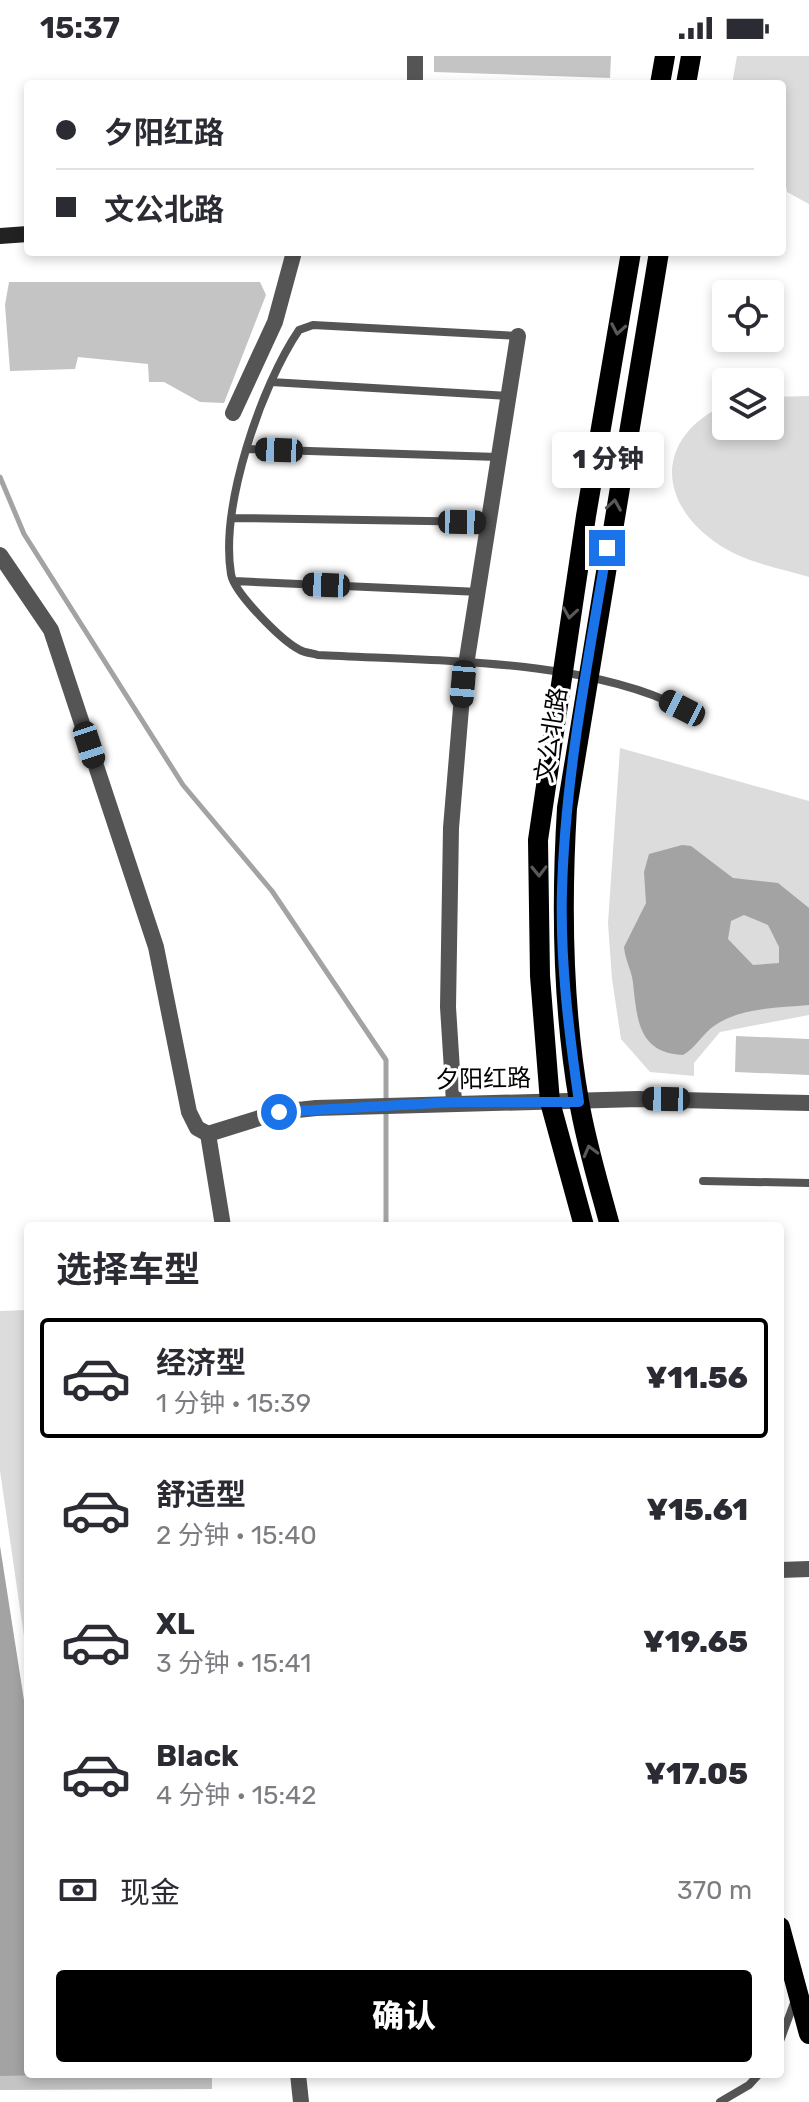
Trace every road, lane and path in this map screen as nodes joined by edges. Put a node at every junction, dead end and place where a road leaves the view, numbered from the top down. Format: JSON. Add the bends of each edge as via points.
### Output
{"nodes":[{"id":1,"x":415,"y":56,"type":"edge"},
{"id":2,"x":665,"y":56,"type":"edge"},
{"id":3,"x":691,"y":56,"type":"edge"},
{"id":4,"x":415,"y":80,"type":"edge"},
{"id":5,"x":661,"y":80,"type":"edge"},
{"id":6,"x":687,"y":80,"type":"edge"},
{"id":7,"x":24,"y":234,"type":"edge"},
{"id":8,"x":0,"y":236,"type":"edge"},
{"id":9,"x":293,"y":256,"type":"edge"},
{"id":10,"x":630,"y":256,"type":"edge"},
{"id":11,"x":658,"y":256,"type":"edge"},
{"id":12,"x":518,"y":336,"type":"joint"},
{"id":13,"x":271,"y":382,"type":"junction"},
{"id":14,"x":509,"y":396,"type":"junction"},
{"id":15,"x":233,"y":413,"type":"dead end"},
{"id":16,"x":247,"y":449,"type":"junction"},
{"id":17,"x":500,"y":457,"type":"junction"},
{"id":18,"x":233,"y":518,"type":"junction"},
{"id":19,"x":490,"y":522,"type":"junction"},
{"id":20,"x":0,"y":555,"type":"edge"},
{"id":21,"x":234,"y":581,"type":"junction"},
{"id":22,"x":480,"y":592,"type":"junction"},
{"id":23,"x":467,"y":664,"type":"junction"},
{"id":24,"x":561,"y":674,"type":"junction"},
{"id":25,"x":586,"y":679,"type":"junction"},
{"id":26,"x":682,"y":708,"type":"dead end"},
{"id":27,"x":454,"y":1102,"type":"junction"},
{"id":28,"x":550,"y":1102,"type":"junction"},
{"id":29,"x":579,"y":1102,"type":"junction"},
{"id":30,"x":809,"y":1103,"type":"edge"},
{"id":31,"x":208,"y":1134,"type":"junction"},
{"id":32,"x":703,"y":1181,"type":"dead end"},
{"id":33,"x":809,"y":1183,"type":"edge"},
{"id":34,"x":222,"y":1222,"type":"edge"},
{"id":35,"x":583,"y":1222,"type":"edge"},
{"id":36,"x":609,"y":1222,"type":"edge"},
{"id":37,"x":809,"y":1569,"type":"edge"},
{"id":38,"x":784,"y":1570,"type":"edge"},
{"id":39,"x":784,"y":1939,"type":"edge"},
{"id":40,"x":803,"y":1994,"type":"edge"},
{"id":41,"x":784,"y":2033,"type":"edge"},
{"id":42,"x":809,"y":2034,"type":"edge"},
{"id":43,"x":298,"y":2078,"type":"edge"},
{"id":44,"x":755,"y":2078,"type":"edge"},
{"id":45,"x":301,"y":2102,"type":"edge"},
{"id":46,"x":720,"y":2102,"type":"edge"}],
"edges":[{"from":1,"to":4,"type":"street"},
{"from":2,"to":5,"type":"main road"},
{"from":3,"to":6,"type":"main road"},
{"from":7,"to":8,"type":"main road"},
{"from":9,"to":15,"type":"street","via":[[275,322]]},
{"from":10,"to":24,"type":"main road","name":"文公北路","one_way":true},
{"from":25,"to":11,"type":"main road","name":"文公北路","one_way":true},
{"from":12,"to":13,"type":"lane","via":[[313,325],[299,330]]},
{"from":12,"to":14,"type":"street"},
{"from":13,"to":14,"type":"lane"},
{"from":13,"to":16,"type":"lane"},
{"from":14,"to":17,"type":"street"},
{"from":16,"to":17,"type":"lane"},
{"from":16,"to":18,"type":"lane"},
{"from":17,"to":19,"type":"street"},
{"from":18,"to":19,"type":"lane"},
{"from":18,"to":21,"type":"lane"},
{"from":19,"to":22,"type":"street"},
{"from":20,"to":31,"type":"street","via":[[51,630],[156,947],[189,1112],[197,1128]]},
{"from":21,"to":22,"type":"lane"},
{"from":21,"to":23,"type":"lane","via":[[300,650]]},
{"from":22,"to":23,"type":"street"},
{"from":23,"to":24,"type":"lane"},
{"from":23,"to":27,"type":"street","via":[[451,828],[448,1007]]},
{"from":24,"to":25,"type":"lane"},
{"from":24,"to":28,"type":"main road","name":"文公北路","one_way":true,"via":[[538,840],[540,976]]},
{"from":25,"to":26,"type":"lane","via":[[653,693]]},
{"from":25,"to":29,"type":"main road","name":"文公北路","via":[[567,808],[562,893],[566,1012]]},
{"from":27,"to":28,"type":"street","name":"夕阳红路"},
{"from":27,"to":31,"type":"street","name":"夕阳红路","via":[[279,1112]]},
{"from":28,"to":29,"type":"street","name":"夕阳红路"},
{"from":28,"to":35,"type":"main road","name":"文公北路"},
{"from":29,"to":30,"type":"street","name":"夕阳红路"},
{"from":36,"to":29,"type":"main road","name":"文公北路","one_way":true},
{"from":31,"to":34,"type":"street"},
{"from":32,"to":33,"type":"lane"},
{"from":37,"to":38,"type":"street"},
{"from":39,"to":40,"type":"main road"},
{"from":40,"to":41,"type":"lane"},
{"from":40,"to":42,"type":"main road"},
{"from":43,"to":45,"type":"street"},
{"from":44,"to":46,"type":"lane"}]}
